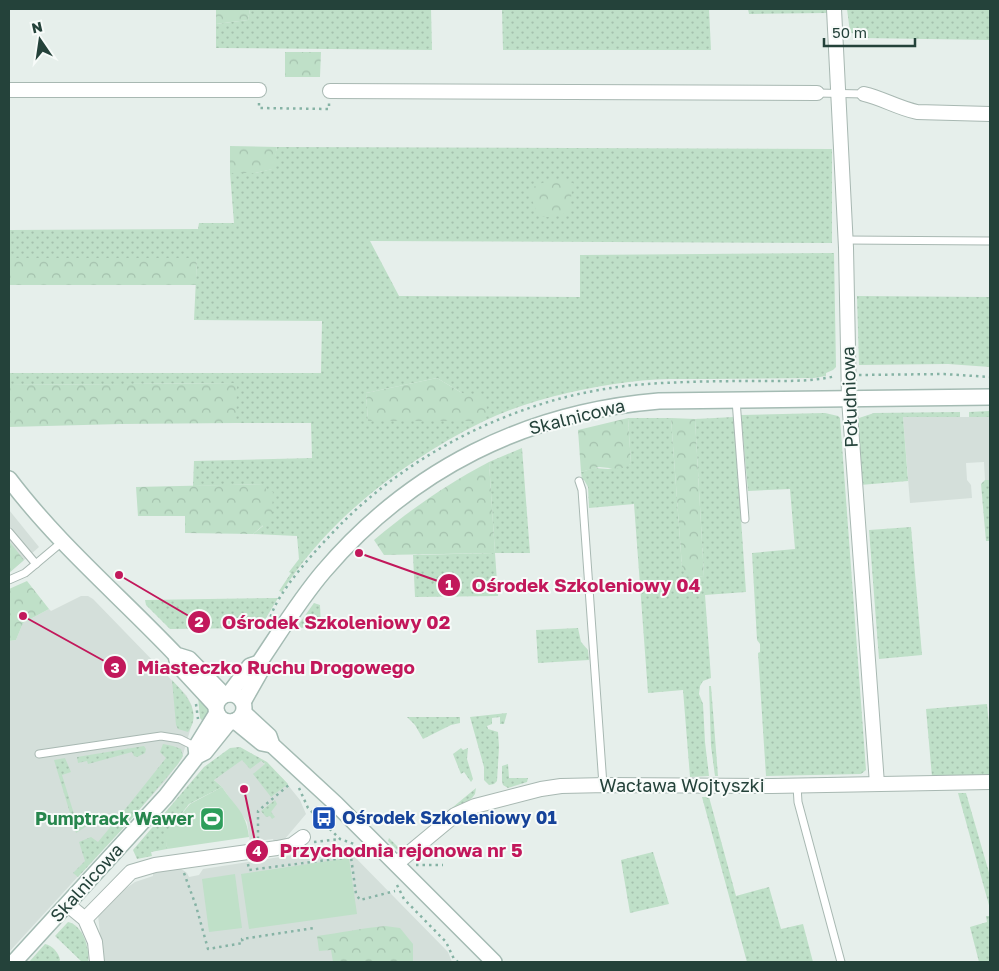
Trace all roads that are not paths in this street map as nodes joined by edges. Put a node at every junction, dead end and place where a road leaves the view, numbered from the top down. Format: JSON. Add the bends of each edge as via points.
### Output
{"nodes":[{"id":1,"x":834,"y":9,"type":"edge"},
{"id":2,"x":9,"y":90,"type":"edge"},
{"id":3,"x":259,"y":90,"type":"road end"},
{"id":4,"x":330,"y":91,"type":"road end"},
{"id":5,"x":817,"y":93,"type":"joint"},
{"id":6,"x":838,"y":93,"type":"junction"},
{"id":7,"x":864,"y":94,"type":"joint"},
{"id":8,"x":990,"y":114,"type":"edge"},
{"id":9,"x":845,"y":240,"type":"junction"},
{"id":10,"x":990,"y":241,"type":"edge"},
{"id":11,"x":990,"y":397,"type":"edge"},
{"id":12,"x":849,"y":398,"type":"junction"},
{"id":13,"x":736,"y":400,"type":"junction"},
{"id":14,"x":9,"y":479,"type":"edge"},
{"id":15,"x":579,"y":481,"type":"dead end"},
{"id":16,"x":745,"y":518,"type":"dead end"},
{"id":17,"x":9,"y":532,"type":"edge"},
{"id":18,"x":62,"y":542,"type":"junction"},
{"id":19,"x":36,"y":564,"type":"junction"},
{"id":20,"x":9,"y":580,"type":"edge"},
{"id":21,"x":230,"y":708,"type":"junction"},
{"id":22,"x":196,"y":752,"type":"junction"},
{"id":23,"x":39,"y":754,"type":"dead end"},
{"id":24,"x":990,"y":782,"type":"edge"},
{"id":25,"x":877,"y":784,"type":"junction"},
{"id":26,"x":603,"y":785,"type":"junction"},
{"id":27,"x":797,"y":786,"type":"junction"},
{"id":28,"x":297,"y":841,"type":"road end"},
{"id":29,"x":396,"y":864,"type":"junction"},
{"id":30,"x":68,"y":905,"type":"junction"},
{"id":31,"x":86,"y":919,"type":"junction"},
{"id":32,"x":14,"y":962,"type":"edge"},
{"id":33,"x":97,"y":962,"type":"edge"},
{"id":34,"x":494,"y":962,"type":"edge"},
{"id":35,"x":841,"y":962,"type":"edge"}],
"edges":[{"from":1,"to":6,"type":"street","name":"Południowa"},
{"from":2,"to":3,"type":"street"},
{"from":4,"to":5,"type":"street"},
{"from":5,"to":6,"type":"lane"},
{"from":6,"to":7,"type":"lane"},
{"from":6,"to":9,"type":"street","name":"Południowa"},
{"from":7,"to":8,"type":"street","via":[[916,112]]},
{"from":9,"to":10,"type":"lane"},
{"from":9,"to":12,"type":"street","name":"Południowa"},
{"from":11,"to":12,"type":"street","name":"Skalnicowa"},
{"from":12,"to":13,"type":"street","name":"Skalnicowa"},
{"from":12,"to":25,"type":"street","name":"Południowa"},
{"from":13,"to":16,"type":"lane"},
{"from":13,"to":21,"type":"street","name":"Skalnicowa","via":[[659,401],[602,408],[536,426],[466,455],[405,494],[356,536],[306,594],[258,663],[260,672]]},
{"from":14,"to":18,"type":"street"},
{"from":15,"to":26,"type":"lane"},
{"from":17,"to":19,"type":"lane"},
{"from":18,"to":19,"type":"lane"},
{"from":18,"to":21,"type":"street","via":[[176,655],[189,659]]},
{"from":19,"to":20,"type":"lane"},
{"from":21,"to":22,"type":"street","name":"Skalnicowa","via":[[205,752]]},
{"from":21,"to":29,"type":"street","via":[[262,743],[272,745]]},
{"from":22,"to":23,"type":"lane","via":[[180,739],[162,736]]},
{"from":22,"to":30,"type":"street","name":"Skalnicowa","via":[[166,796]]},
{"from":24,"to":25,"type":"street","name":"Wacława Wojtyszki"},
{"from":25,"to":27,"type":"street","name":"Wacława Wojtyszki"},
{"from":26,"to":27,"type":"street","name":"Wacława Wojtyszki"},
{"from":26,"to":29,"type":"street","name":"Wacława Wojtyszki","via":[[541,789],[475,806],[454,815]]},
{"from":27,"to":35,"type":"lane","via":[[798,802]]},
{"from":28,"to":31,"type":"street","via":[[253,852],[155,865],[131,872]]},
{"from":29,"to":34,"type":"street"},
{"from":30,"to":31,"type":"street"},
{"from":30,"to":32,"type":"street","name":"Skalnicowa"},
{"from":31,"to":33,"type":"street","via":[[95,942]]}]}
